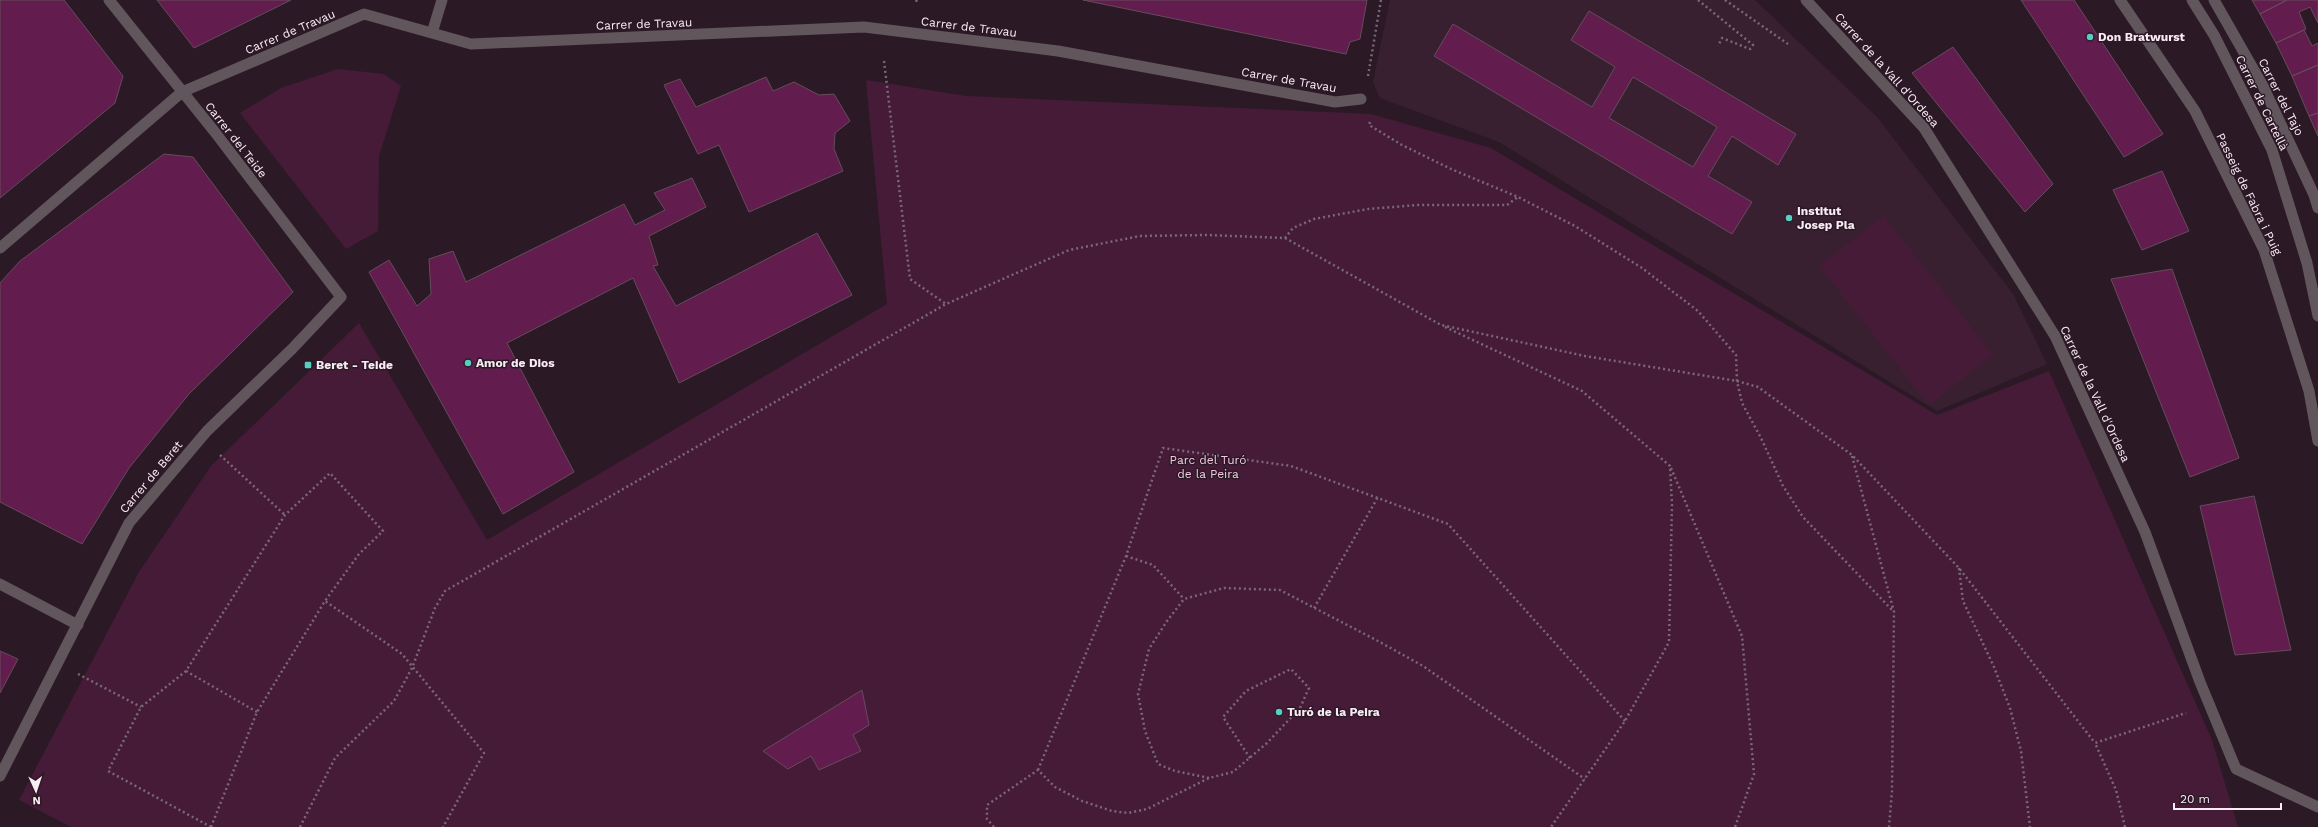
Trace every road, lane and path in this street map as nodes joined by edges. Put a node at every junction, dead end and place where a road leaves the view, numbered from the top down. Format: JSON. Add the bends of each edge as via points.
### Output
{"nodes":[{"id":1,"x":109,"y":0,"type":"edge"},
{"id":2,"x":442,"y":0,"type":"edge"},
{"id":3,"x":1382,"y":0,"type":"edge"},
{"id":4,"x":1698,"y":0,"type":"edge"},
{"id":5,"x":1724,"y":0,"type":"edge"},
{"id":6,"x":1806,"y":0,"type":"edge"},
{"id":7,"x":2120,"y":0,"type":"edge"},
{"id":8,"x":2192,"y":0,"type":"edge"},
{"id":9,"x":2214,"y":0,"type":"edge"},
{"id":10,"x":432,"y":32,"type":"junction"},
{"id":11,"x":1788,"y":44,"type":"dead end"},
{"id":12,"x":1718,"y":46,"type":"dead end"},
{"id":13,"x":884,"y":61,"type":"dead end"},
{"id":14,"x":1368,"y":79,"type":"dead end"},
{"id":15,"x":182,"y":92,"type":"junction"},
{"id":16,"x":1360,"y":99,"type":"dead end"},
{"id":17,"x":1369,"y":125,"type":"dead end"},
{"id":18,"x":1518,"y":197,"type":"junction"},
{"id":19,"x":2318,"y":208,"type":"edge"},
{"id":20,"x":1285,"y":238,"type":"junction"},
{"id":21,"x":0,"y":248,"type":"edge"},
{"id":22,"x":340,"y":297,"type":"joint"},
{"id":23,"x":946,"y":304,"type":"junction"},
{"id":24,"x":2318,"y":316,"type":"edge"},
{"id":25,"x":1441,"y":325,"type":"junction"},
{"id":26,"x":1737,"y":381,"type":"junction"},
{"id":27,"x":2318,"y":441,"type":"edge"},
{"id":28,"x":1852,"y":455,"type":"junction"},
{"id":29,"x":220,"y":456,"type":"dead end"},
{"id":30,"x":1670,"y":466,"type":"junction"},
{"id":31,"x":1378,"y":497,"type":"junction"},
{"id":32,"x":285,"y":515,"type":"junction"},
{"id":33,"x":1126,"y":556,"type":"junction"},
{"id":34,"x":1959,"y":568,"type":"junction"},
{"id":35,"x":0,"y":584,"type":"edge"},
{"id":36,"x":1184,"y":599,"type":"junction"},
{"id":37,"x":325,"y":601,"type":"junction"},
{"id":38,"x":1314,"y":608,"type":"junction"},
{"id":39,"x":1894,"y":612,"type":"junction"},
{"id":40,"x":78,"y":625,"type":"junction"},
{"id":41,"x":412,"y":668,"type":"junction"},
{"id":42,"x":186,"y":672,"type":"junction"},
{"id":43,"x":76,"y":673,"type":"dead end"},
{"id":44,"x":141,"y":707,"type":"junction"},
{"id":45,"x":2191,"y":711,"type":"dead end"},
{"id":46,"x":257,"y":712,"type":"junction"},
{"id":47,"x":1625,"y":722,"type":"junction"},
{"id":48,"x":2095,"y":743,"type":"junction"},
{"id":49,"x":1250,"y":758,"type":"junction"},
{"id":50,"x":1038,"y":770,"type":"junction"},
{"id":51,"x":0,"y":776,"type":"edge"},
{"id":52,"x":1209,"y":778,"type":"junction"},
{"id":53,"x":1585,"y":779,"type":"junction"},
{"id":54,"x":2318,"y":807,"type":"edge"},
{"id":55,"x":211,"y":827,"type":"edge"},
{"id":56,"x":300,"y":827,"type":"edge"},
{"id":57,"x":443,"y":827,"type":"edge"},
{"id":58,"x":994,"y":827,"type":"edge"},
{"id":59,"x":1552,"y":827,"type":"edge"},
{"id":60,"x":1736,"y":827,"type":"edge"},
{"id":61,"x":1889,"y":827,"type":"edge"},
{"id":62,"x":2030,"y":827,"type":"edge"},
{"id":63,"x":2125,"y":827,"type":"edge"}],
"edges":[{"from":1,"to":15,"type":"street","name":"Carrer del Teide"},
{"from":2,"to":10,"type":"street"},
{"from":3,"to":14,"type":"path"},
{"from":4,"to":12,"type":"path","via":[[1753,45],[1750,49],[1722,38]]},
{"from":5,"to":11,"type":"path"},
{"from":6,"to":54,"type":"street","name":"Carrer de la Vall d'Ordesa","via":[[1924,128],[2055,336],[2145,532],[2200,682],[2236,769]]},
{"from":7,"to":27,"type":"street","name":"Passeig de Fabra i Puig","via":[[2195,111],[2264,250],[2309,391]]},
{"from":8,"to":24,"type":"street","name":"Carrer de Cartellà","via":[[2214,35],[2272,150],[2307,263]]},
{"from":9,"to":19,"type":"street","name":"Carrer del Tajo","via":[[2262,86]]},
{"from":10,"to":15,"type":"street","name":"Carrer de Travau","via":[[364,14]]},
{"from":10,"to":16,"type":"street","name":"Carrer de Travau","via":[[478,44],[864,27],[1058,51],[1335,102]]},
{"from":13,"to":23,"type":"path","via":[[910,279]]},
{"from":15,"to":21,"type":"street","name":"Carrer de Travau"},
{"from":15,"to":22,"type":"street","name":"Carrer del Teide"},
{"from":17,"to":18,"type":"path","via":[[1402,145],[1451,169]]},
{"from":18,"to":20,"type":"path","via":[[1507,205],[1368,209],[1314,219],[1293,228]]},
{"from":18,"to":26,"type":"path","via":[[1575,226],[1642,268],[1698,312],[1736,356]]},
{"from":20,"to":23,"type":"path","via":[[1140,236],[1069,250]]},
{"from":20,"to":25,"type":"path"},
{"from":22,"to":40,"type":"street","name":"Carrer de Beret","via":[[292,349],[207,431],[128,523]]},
{"from":23,"to":41,"type":"path","via":[[445,591],[435,608]]},
{"from":25,"to":26,"type":"path","via":[[1585,356]]},
{"from":25,"to":30,"type":"path","via":[[1582,391]]},
{"from":26,"to":28,"type":"path","via":[[1758,387]]},
{"from":26,"to":39,"type":"path","via":[[1742,403],[1783,486],[1803,517]]},
{"from":28,"to":34,"type":"path"},
{"from":28,"to":39,"type":"path"},
{"from":29,"to":32,"type":"path"},
{"from":30,"to":47,"type":"path","via":[[1672,505],[1669,642]]},
{"from":30,"to":60,"type":"path","via":[[1742,636],[1754,774]]},
{"from":31,"to":33,"type":"path","via":[[1291,466],[1163,448]]},
{"from":31,"to":38,"type":"path"},
{"from":31,"to":47,"type":"path","via":[[1448,524]]},
{"from":32,"to":37,"type":"path","via":[[330,473],[383,532],[359,554]]},
{"from":32,"to":42,"type":"path"},
{"from":33,"to":36,"type":"path","via":[[1153,565]]},
{"from":33,"to":50,"type":"path"},
{"from":34,"to":48,"type":"path"},
{"from":34,"to":62,"type":"path","via":[[1963,601],[1994,668],[2012,715],[2021,752]]},
{"from":35,"to":40,"type":"street"},
{"from":36,"to":38,"type":"path","via":[[1224,588],[1280,590]]},
{"from":36,"to":52,"type":"path","via":[[1149,649],[1138,694],[1145,731],[1158,764]]},
{"from":37,"to":41,"type":"path","via":[[402,654]]},
{"from":37,"to":46,"type":"path"},
{"from":38,"to":53,"type":"path","via":[[1423,666]]},
{"from":39,"to":61,"type":"path","via":[[1892,790]]},
{"from":40,"to":51,"type":"street","name":"Carrer de Beret"},
{"from":41,"to":56,"type":"path","via":[[394,701],[336,758]]},
{"from":41,"to":57,"type":"path","via":[[484,753]]},
{"from":42,"to":44,"type":"path"},
{"from":42,"to":46,"type":"path"},
{"from":43,"to":44,"type":"path"},
{"from":44,"to":55,"type":"path","via":[[108,771]]},
{"from":45,"to":48,"type":"path"},
{"from":46,"to":55,"type":"path"},
{"from":47,"to":53,"type":"path"},
{"from":48,"to":63,"type":"path","via":[[2116,790]]},
{"from":49,"to":49,"type":"path","via":[[1223,717],[1246,691],[1292,669],[1309,688],[1300,708]]},
{"from":49,"to":52,"type":"path","via":[[1233,772]]},
{"from":50,"to":52,"type":"path","via":[[1055,787],[1082,801],[1112,811],[1128,813],[1147,809]]},
{"from":50,"to":58,"type":"path","via":[[987,805],[987,819]]},
{"from":53,"to":59,"type":"path"}]}
